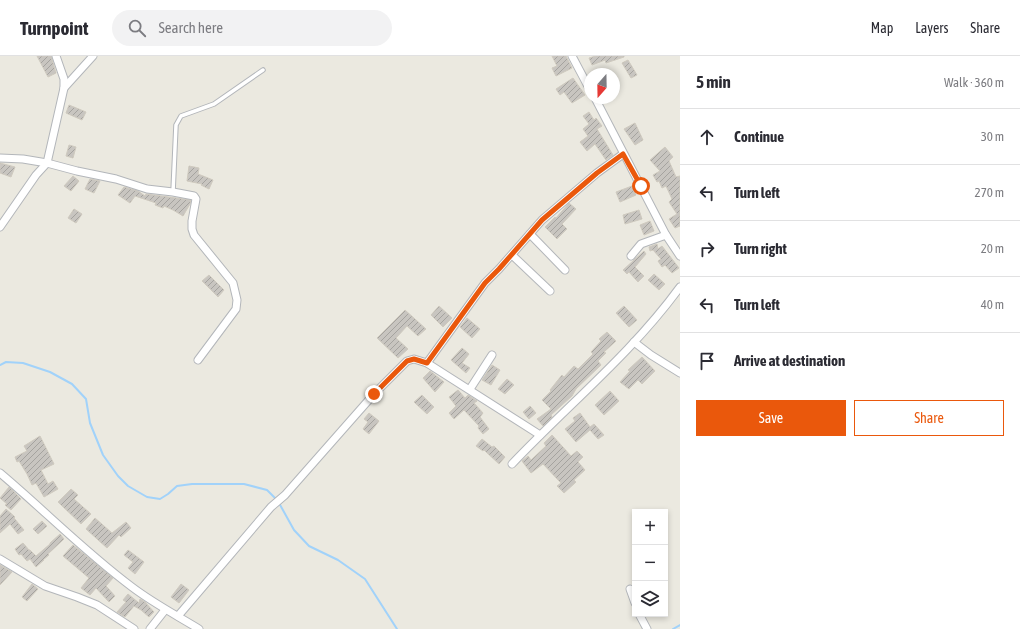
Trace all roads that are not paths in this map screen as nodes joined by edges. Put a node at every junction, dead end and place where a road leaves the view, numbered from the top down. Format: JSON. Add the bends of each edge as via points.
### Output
{"nodes":[{"id":1,"x":56,"y":56,"type":"edge"},
{"id":2,"x":93,"y":56,"type":"edge"},
{"id":3,"x":572,"y":56,"type":"edge"},
{"id":4,"x":263,"y":70,"type":"dead end"},
{"id":5,"x":584,"y":79,"type":"edge"},
{"id":6,"x":64,"y":88,"type":"junction"},
{"id":7,"x":598,"y":104,"type":"edge"},
{"id":8,"x":623,"y":154,"type":"junction"},
{"id":9,"x":0,"y":158,"type":"edge"},
{"id":10,"x":47,"y":163,"type":"junction"},
{"id":11,"x":173,"y":192,"type":"junction"},
{"id":12,"x":0,"y":227,"type":"edge"},
{"id":13,"x":530,"y":234,"type":"junction"},
{"id":14,"x":666,"y":235,"type":"junction"},
{"id":15,"x":512,"y":255,"type":"junction"},
{"id":16,"x":631,"y":256,"type":"dead end"},
{"id":17,"x":680,"y":256,"type":"edge"},
{"id":18,"x":565,"y":270,"type":"dead end"},
{"id":19,"x":680,"y":287,"type":"edge"},
{"id":20,"x":550,"y":291,"type":"dead end"},
{"id":21,"x":634,"y":342,"type":"junction"},
{"id":22,"x":492,"y":355,"type":"dead end"},
{"id":23,"x":198,"y":360,"type":"dead end"},
{"id":24,"x":427,"y":363,"type":"junction"},
{"id":25,"x":680,"y":373,"type":"edge"},
{"id":26,"x":470,"y":390,"type":"junction"},
{"id":27,"x":540,"y":435,"type":"junction"},
{"id":28,"x":512,"y":464,"type":"dead end"},
{"id":29,"x":0,"y":473,"type":"edge"},
{"id":30,"x":0,"y":559,"type":"edge"},
{"id":31,"x":630,"y":589,"type":"dead end"},
{"id":32,"x":632,"y":595,"type":"edge"},
{"id":33,"x":165,"y":610,"type":"junction"},
{"id":34,"x":178,"y":616,"type":"junction"},
{"id":35,"x":641,"y":617,"type":"edge"},
{"id":36,"x":134,"y":629,"type":"edge"},
{"id":37,"x":150,"y":629,"type":"edge"},
{"id":38,"x":199,"y":629,"type":"edge"},
{"id":39,"x":647,"y":629,"type":"edge"}],
"edges":[{"from":1,"to":6,"type":"street","via":[[64,79]]},
{"from":2,"to":6,"type":"street"},
{"from":3,"to":5,"type":"street"},
{"from":4,"to":11,"type":"lane","via":[[214,104],[187,113],[178,119]]},
{"from":6,"to":10,"type":"street"},
{"from":7,"to":8,"type":"street"},
{"from":8,"to":13,"type":"street","via":[[542,220]]},
{"from":8,"to":14,"type":"street"},
{"from":9,"to":10,"type":"street"},
{"from":10,"to":11,"type":"street","via":[[147,189]]},
{"from":10,"to":12,"type":"street"},
{"from":11,"to":23,"type":"street","via":[[194,196],[196,199],[192,221],[194,235],[233,283],[237,300],[236,309]]},
{"from":13,"to":15,"type":"street"},
{"from":13,"to":18,"type":"street"},
{"from":14,"to":16,"type":"street","via":[[642,244]]},
{"from":14,"to":17,"type":"street"},
{"from":15,"to":20,"type":"street"},
{"from":15,"to":24,"type":"street","via":[[485,283]]},
{"from":19,"to":21,"type":"street"},
{"from":21,"to":25,"type":"street"},
{"from":21,"to":27,"type":"street"},
{"from":22,"to":26,"type":"street"},
{"from":24,"to":26,"type":"street"},
{"from":24,"to":34,"type":"street","via":[[414,359],[407,361],[374,394],[285,495],[271,507]]},
{"from":26,"to":27,"type":"street"},
{"from":27,"to":28,"type":"street"},
{"from":29,"to":33,"type":"street","via":[[112,571]]},
{"from":30,"to":36,"type":"street","via":[[45,586],[97,605]]},
{"from":31,"to":32,"type":"street"},
{"from":33,"to":34,"type":"street"},
{"from":33,"to":37,"type":"street"},
{"from":34,"to":38,"type":"street"},
{"from":35,"to":39,"type":"street"}]}
